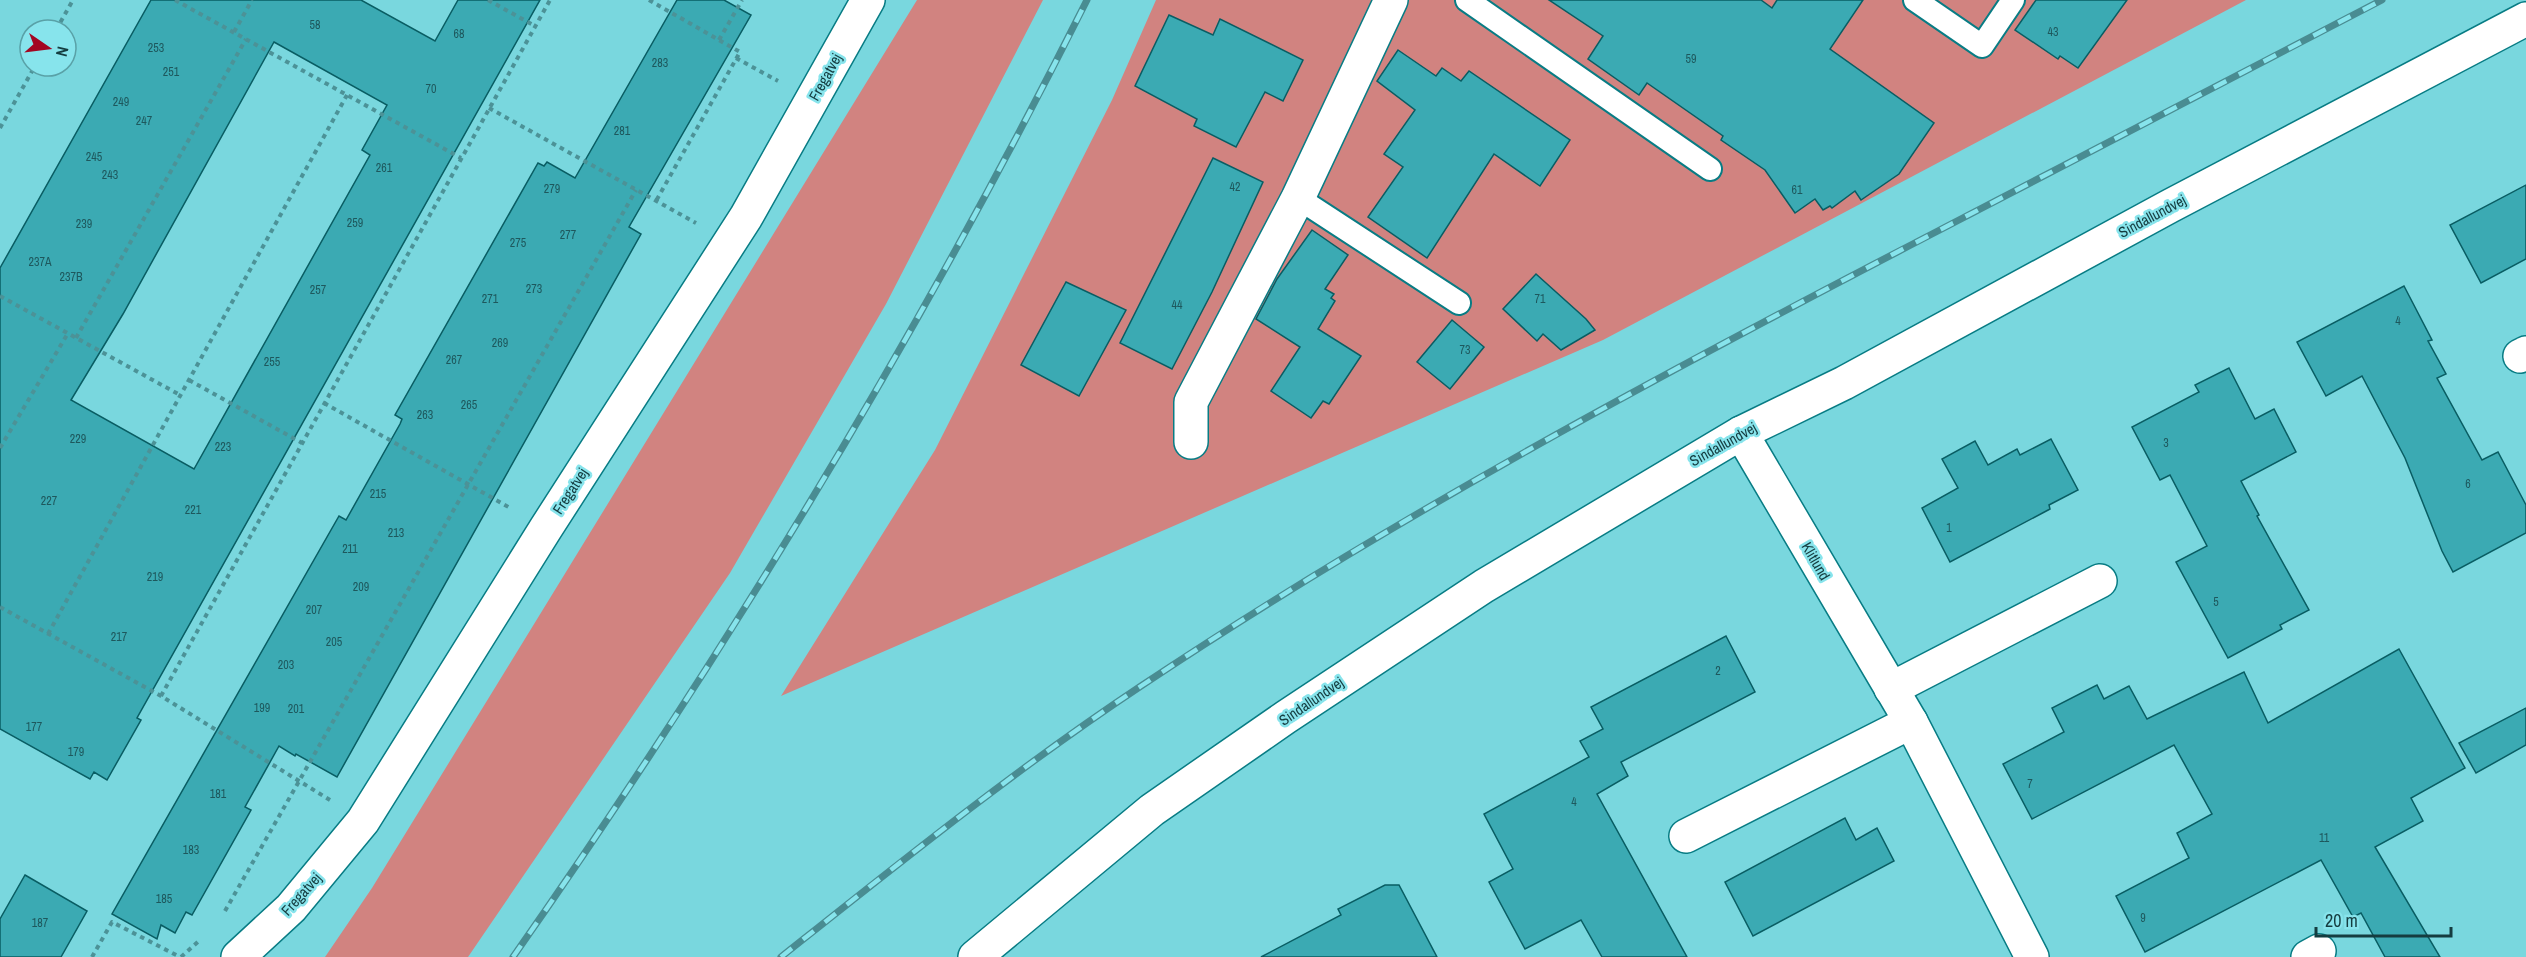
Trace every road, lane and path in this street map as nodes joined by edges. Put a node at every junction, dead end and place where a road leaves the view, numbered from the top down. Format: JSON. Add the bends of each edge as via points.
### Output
{"nodes":[{"id":1,"x":73,"y":0,"type":"edge"},
{"id":2,"x":175,"y":0,"type":"edge"},
{"id":3,"x":252,"y":0,"type":"edge"},
{"id":4,"x":488,"y":0,"type":"edge"},
{"id":5,"x":550,"y":0,"type":"edge"},
{"id":6,"x":649,"y":0,"type":"edge"},
{"id":7,"x":742,"y":0,"type":"edge"},
{"id":8,"x":868,"y":0,"type":"edge"},
{"id":9,"x":1391,"y":0,"type":"edge"},
{"id":10,"x":1467,"y":0,"type":"edge"},
{"id":11,"x":1915,"y":0,"type":"edge"},
{"id":12,"x":2013,"y":0,"type":"edge"},
{"id":13,"x":63,"y":18,"type":"edge"},
{"id":14,"x":2526,"y":19,"type":"edge"},
{"id":15,"x":535,"y":26,"type":"junction"},
{"id":16,"x":234,"y":32,"type":"junction"},
{"id":17,"x":246,"y":39,"type":"junction"},
{"id":18,"x":719,"y":40,"type":"junction"},
{"id":19,"x":28,"y":78,"type":"edge"},
{"id":20,"x":347,"y":95,"type":"junction"},
{"id":21,"x":489,"y":108,"type":"junction"},
{"id":22,"x":0,"y":128,"type":"edge"},
{"id":23,"x":461,"y":158,"type":"junction"},
{"id":24,"x":1710,"y":169,"type":"dead end"},
{"id":25,"x":636,"y":190,"type":"junction"},
{"id":26,"x":1298,"y":198,"type":"junction"},
{"id":27,"x":656,"y":201,"type":"junction"},
{"id":28,"x":730,"y":242,"type":"junction"},
{"id":29,"x":0,"y":296,"type":"edge"},
{"id":30,"x":1459,"y":303,"type":"dead end"},
{"id":31,"x":68,"y":333,"type":"junction"},
{"id":32,"x":76,"y":338,"type":"junction"},
{"id":33,"x":189,"y":380,"type":"junction"},
{"id":34,"x":180,"y":395,"type":"junction"},
{"id":35,"x":324,"y":403,"type":"junction"},
{"id":36,"x":1741,"y":433,"type":"junction"},
{"id":37,"x":1191,"y":442,"type":"dead end"},
{"id":38,"x":302,"y":443,"type":"junction"},
{"id":39,"x":0,"y":448,"type":"edge"},
{"id":40,"x":469,"y":485,"type":"junction"},
{"id":41,"x":546,"y":528,"type":"junction"},
{"id":42,"x":2100,"y":581,"type":"dead end"},
{"id":43,"x":0,"y":607,"type":"edge"},
{"id":44,"x":48,"y":634,"type":"junction"},
{"id":45,"x":1891,"y":689,"type":"junction"},
{"id":46,"x":161,"y":696,"type":"junction"},
{"id":47,"x":1911,"y":722,"type":"junction"},
{"id":48,"x":300,"y":782,"type":"junction"},
{"id":49,"x":363,"y":821,"type":"junction"},
{"id":50,"x":1686,"y":836,"type":"dead end"},
{"id":51,"x":224,"y":913,"type":"dead end"},
{"id":52,"x":203,"y":937,"type":"dead end"},
{"id":53,"x":92,"y":957,"type":"edge"},
{"id":54,"x":180,"y":957,"type":"edge"},
{"id":55,"x":238,"y":957,"type":"edge"},
{"id":56,"x":975,"y":957,"type":"edge"},
{"id":57,"x":2032,"y":957,"type":"edge"}],
"edges":[{"from":1,"to":13,"type":"path"},
{"from":2,"to":16,"type":"path"},
{"from":3,"to":16,"type":"path"},
{"from":4,"to":15,"type":"path"},
{"from":5,"to":15,"type":"path"},
{"from":6,"to":18,"type":"path"},
{"from":7,"to":18,"type":"path"},
{"from":8,"to":28,"type":"street","name":"Fregatvej"},
{"from":9,"to":26,"type":"street"},
{"from":10,"to":24,"type":"lane"},
{"from":11,"to":12,"type":"lane","via":[[1982,46]]},
{"from":14,"to":36,"type":"street","name":"Sindallundvej","via":[[1844,383]]},
{"from":15,"to":21,"type":"path"},
{"from":16,"to":17,"type":"path"},
{"from":17,"to":20,"type":"path"},
{"from":17,"to":32,"type":"path"},
{"from":18,"to":27,"type":"path","via":[[740,52]]},
{"from":19,"to":22,"type":"path"},
{"from":20,"to":23,"type":"path"},
{"from":20,"to":33,"type":"path"},
{"from":21,"to":23,"type":"path"},
{"from":21,"to":25,"type":"path"},
{"from":23,"to":35,"type":"path"},
{"from":25,"to":27,"type":"path"},
{"from":25,"to":40,"type":"path"},
{"from":26,"to":30,"type":"lane"},
{"from":26,"to":37,"type":"street","via":[[1191,402]]},
{"from":27,"to":28,"type":"path"},
{"from":28,"to":41,"type":"street","name":"Fregatvej"},
{"from":29,"to":31,"type":"path"},
{"from":31,"to":32,"type":"path"},
{"from":31,"to":39,"type":"path"},
{"from":32,"to":34,"type":"path"},
{"from":33,"to":34,"type":"path"},
{"from":33,"to":38,"type":"path"},
{"from":34,"to":44,"type":"path"},
{"from":35,"to":38,"type":"path"},
{"from":35,"to":40,"type":"path"},
{"from":36,"to":45,"type":"street","name":"Klitlund"},
{"from":36,"to":56,"type":"street","name":"Sindallundvej","via":[[1484,586],[1286,717],[1152,810]]},
{"from":38,"to":46,"type":"path"},
{"from":40,"to":41,"type":"path"},
{"from":40,"to":48,"type":"path"},
{"from":41,"to":49,"type":"street","name":"Fregatvej"},
{"from":42,"to":45,"type":"street"},
{"from":43,"to":44,"type":"path"},
{"from":44,"to":46,"type":"path"},
{"from":45,"to":47,"type":"street","name":"Klitlund"},
{"from":46,"to":48,"type":"path"},
{"from":47,"to":50,"type":"street"},
{"from":47,"to":57,"type":"street","name":"Klitlund"},
{"from":48,"to":49,"type":"path"},
{"from":48,"to":51,"type":"path"},
{"from":49,"to":55,"type":"street","name":"Fregatvej","via":[[291,908]]},
{"from":52,"to":54,"type":"path"},
{"from":53,"to":54,"type":"path","via":[[112,922]]}]}
